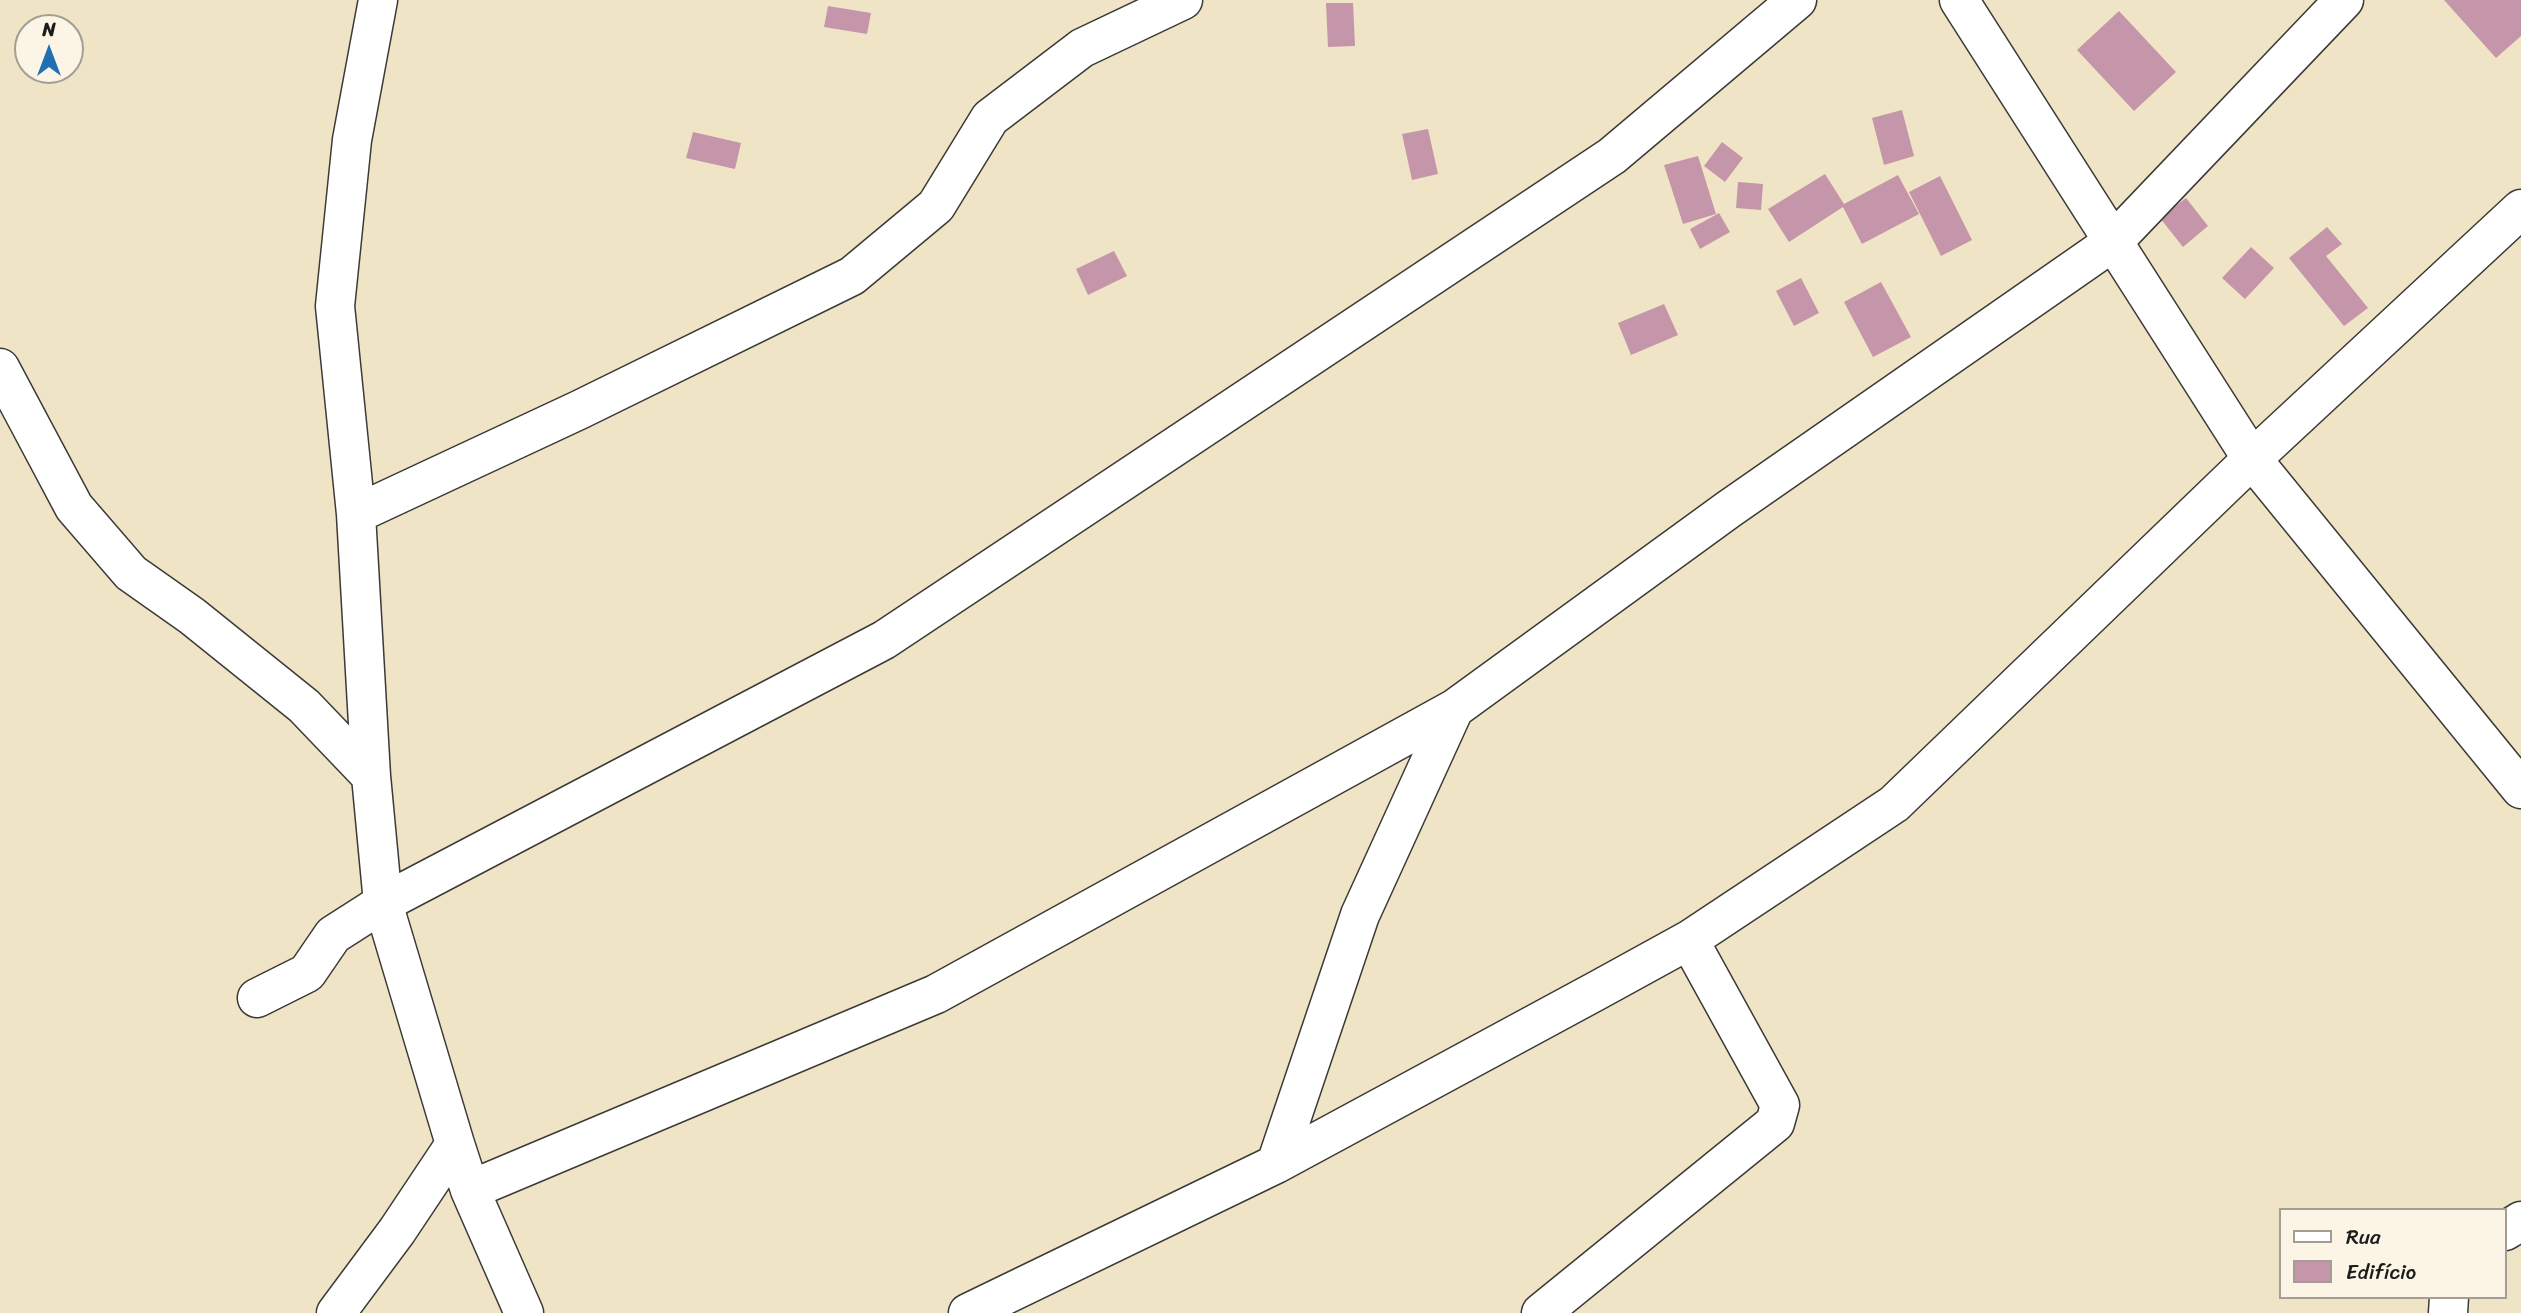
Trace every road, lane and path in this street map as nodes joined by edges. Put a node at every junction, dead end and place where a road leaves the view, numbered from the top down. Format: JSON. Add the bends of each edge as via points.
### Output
{"nodes":[{"id":1,"x":378,"y":0,"type":"edge"},
{"id":2,"x":1183,"y":0,"type":"edge"},
{"id":3,"x":1797,"y":0,"type":"edge"},
{"id":4,"x":1959,"y":0,"type":"edge"},
{"id":5,"x":2344,"y":0,"type":"edge"},
{"id":6,"x":2521,"y":209,"type":"edge"},
{"id":7,"x":2113,"y":242,"type":"junction"},
{"id":8,"x":0,"y":368,"type":"edge"},
{"id":9,"x":2252,"y":459,"type":"junction"},
{"id":10,"x":356,"y":514,"type":"junction"},
{"id":11,"x":1454,"y":709,"type":"junction"},
{"id":12,"x":371,"y":776,"type":"junction"},
{"id":13,"x":2521,"y":789,"type":"edge"},
{"id":14,"x":383,"y":903,"type":"junction"},
{"id":15,"x":1689,"y":940,"type":"junction"},
{"id":16,"x":257,"y":998,"type":"dead end"},
{"id":17,"x":454,"y":1144,"type":"junction"},
{"id":18,"x":1276,"y":1164,"type":"junction"},
{"id":19,"x":470,"y":1190,"type":"junction"},
{"id":20,"x":336,"y":1313,"type":"edge"},
{"id":21,"x":524,"y":1313,"type":"edge"},
{"id":22,"x":968,"y":1313,"type":"edge"},
{"id":23,"x":1541,"y":1313,"type":"edge"}],
"edges":[{"from":1,"to":10,"type":"street","via":[[352,139],[335,306]]},
{"from":2,"to":10,"type":"street","via":[[1082,48],[990,118],[936,206],[852,276]]},
{"from":3,"to":14,"type":"street","via":[[1612,156],[884,640]]},
{"from":4,"to":7,"type":"street"},
{"from":5,"to":7,"type":"street"},
{"from":6,"to":9,"type":"street"},
{"from":7,"to":9,"type":"street"},
{"from":7,"to":11,"type":"street","via":[[1729,509]]},
{"from":8,"to":12,"type":"street","via":[[74,507],[131,573],[304,706]]},
{"from":9,"to":13,"type":"street"},
{"from":9,"to":15,"type":"street","via":[[1895,804]]},
{"from":10,"to":12,"type":"street"},
{"from":11,"to":18,"type":"street","via":[[1360,915]]},
{"from":11,"to":19,"type":"street","via":[[936,994]]},
{"from":12,"to":14,"type":"street"},
{"from":14,"to":16,"type":"street","via":[[333,935],[307,972]]},
{"from":14,"to":17,"type":"street"},
{"from":15,"to":18,"type":"street"},
{"from":15,"to":23,"type":"street","via":[[1780,1105],[1775,1123]]},
{"from":17,"to":19,"type":"street"},
{"from":17,"to":20,"type":"street"},
{"from":18,"to":22,"type":"street"},
{"from":19,"to":21,"type":"street"}]}
